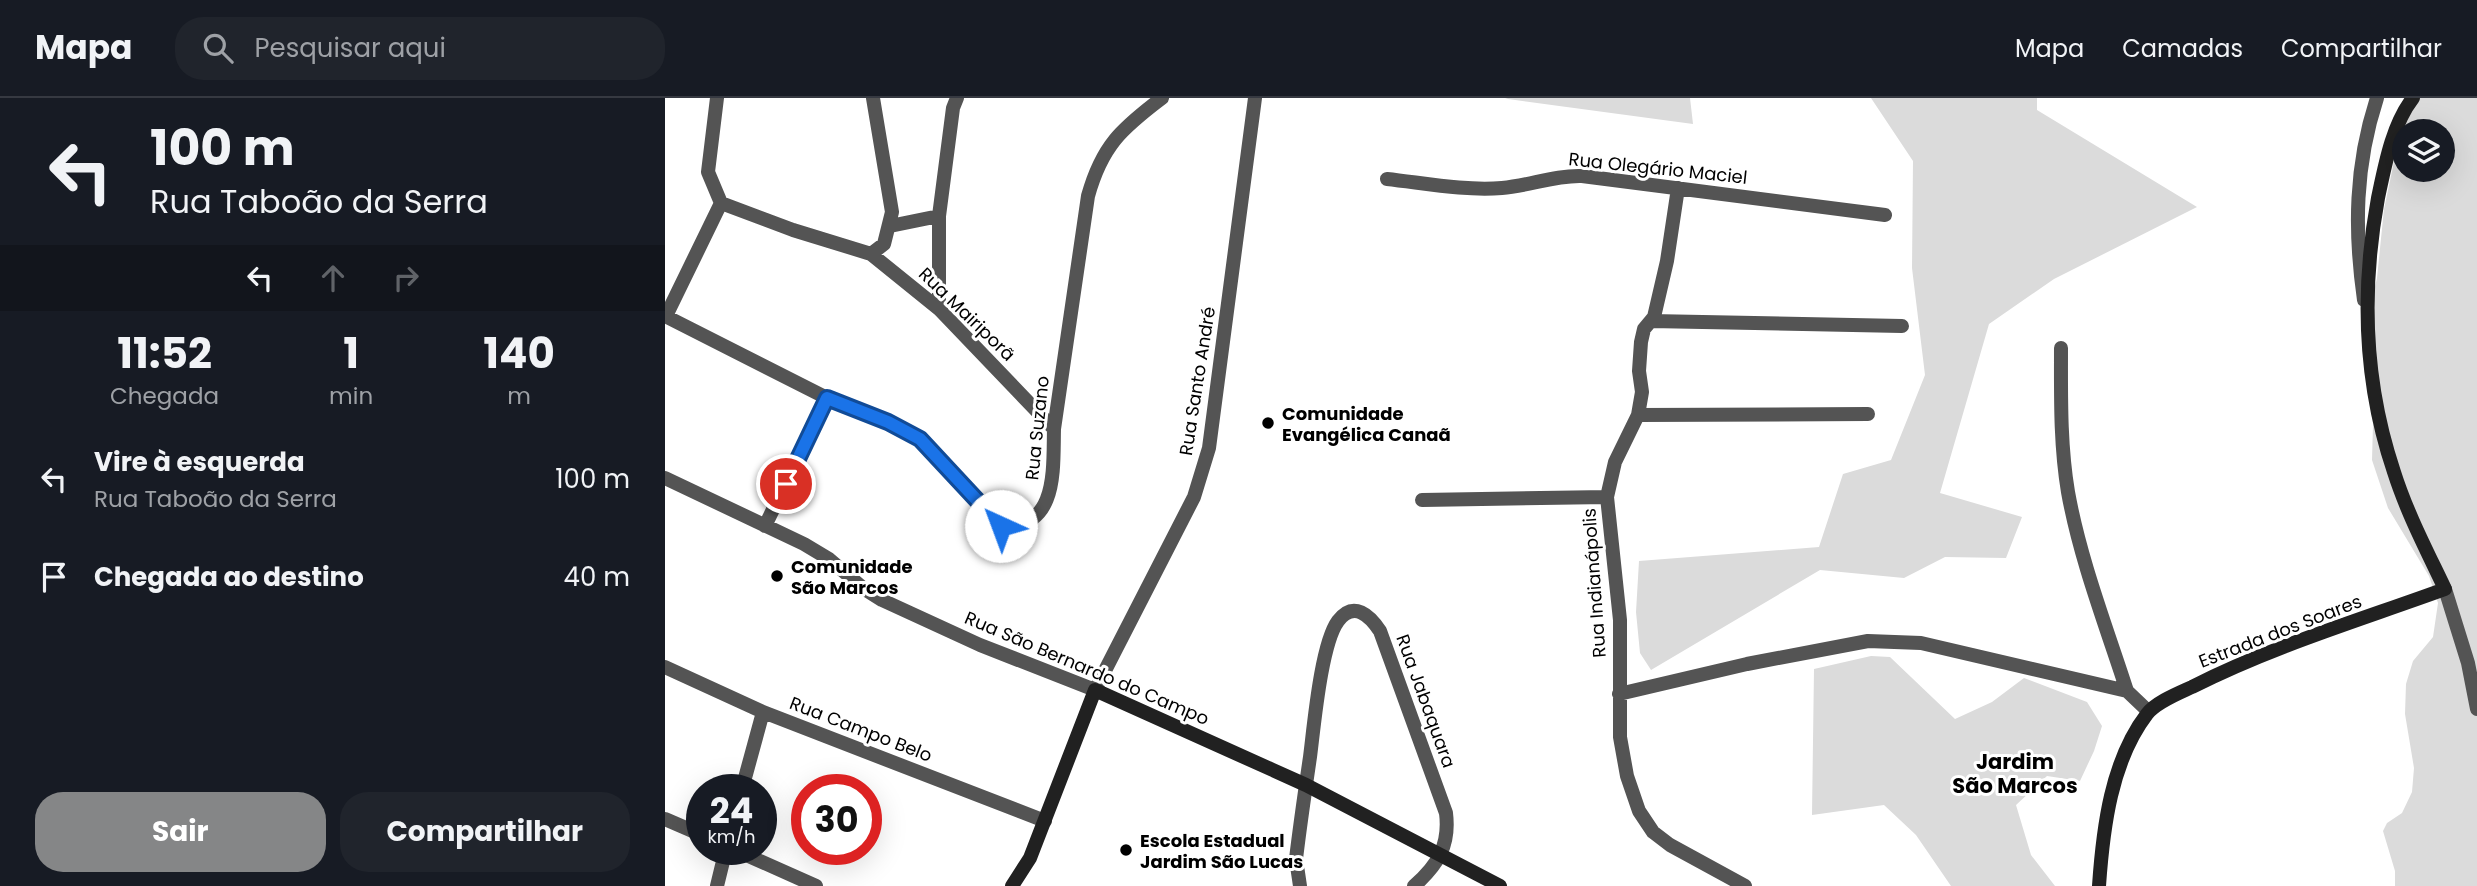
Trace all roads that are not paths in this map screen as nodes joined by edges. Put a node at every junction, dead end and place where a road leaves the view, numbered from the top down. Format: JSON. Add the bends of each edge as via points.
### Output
{"nodes":[{"id":1,"x":717,"y":98,"type":"edge"},
{"id":2,"x":873,"y":98,"type":"edge"},
{"id":3,"x":957,"y":98,"type":"edge"},
{"id":4,"x":1162,"y":98,"type":"edge"},
{"id":5,"x":1255,"y":98,"type":"edge"},
{"id":6,"x":2377,"y":98,"type":"edge"},
{"id":7,"x":2413,"y":98,"type":"edge"},
{"id":8,"x":1387,"y":178,"type":"dead end"},
{"id":9,"x":1678,"y":188,"type":"junction"},
{"id":10,"x":721,"y":203,"type":"junction"},
{"id":11,"x":1885,"y":215,"type":"dead end"},
{"id":12,"x":939,"y":216,"type":"junction"},
{"id":13,"x":890,"y":226,"type":"junction"},
{"id":14,"x":871,"y":254,"type":"junction"},
{"id":15,"x":939,"y":309,"type":"junction"},
{"id":16,"x":2366,"y":315,"type":"junction"},
{"id":17,"x":665,"y":316,"type":"edge"},
{"id":18,"x":1651,"y":321,"type":"junction"},
{"id":19,"x":1902,"y":326,"type":"dead end"},
{"id":20,"x":2061,"y":348,"type":"dead end"},
{"id":21,"x":827,"y":398,"type":"junction"},
{"id":22,"x":1868,"y":414,"type":"dead end"},
{"id":23,"x":1639,"y":415,"type":"junction"},
{"id":24,"x":1054,"y":429,"type":"junction"},
{"id":25,"x":665,"y":478,"type":"edge"},
{"id":26,"x":1607,"y":496,"type":"junction"},
{"id":27,"x":1422,"y":500,"type":"dead end"},
{"id":28,"x":765,"y":526,"type":"junction"},
{"id":29,"x":2445,"y":589,"type":"junction"},
{"id":30,"x":665,"y":667,"type":"edge"},
{"id":31,"x":1095,"y":690,"type":"junction"},
{"id":32,"x":2127,"y":691,"type":"junction"},
{"id":33,"x":1619,"y":694,"type":"junction"},
{"id":34,"x":2477,"y":709,"type":"edge"},
{"id":35,"x":2148,"y":711,"type":"junction"},
{"id":36,"x":763,"y":712,"type":"junction"},
{"id":37,"x":746,"y":774,"type":"edge"},
{"id":38,"x":1306,"y":785,"type":"junction"},
{"id":39,"x":665,"y":819,"type":"edge"},
{"id":40,"x":1045,"y":821,"type":"junction"},
{"id":41,"x":686,"y":828,"type":"edge"},
{"id":42,"x":1440,"y":855,"type":"junction"},
{"id":43,"x":722,"y":865,"type":"edge"},
{"id":44,"x":768,"y":865,"type":"edge"},
{"id":45,"x":717,"y":886,"type":"edge"},
{"id":46,"x":815,"y":886,"type":"edge"},
{"id":47,"x":1012,"y":886,"type":"edge"},
{"id":48,"x":1300,"y":886,"type":"edge"},
{"id":49,"x":1413,"y":886,"type":"edge"},
{"id":50,"x":1500,"y":886,"type":"edge"},
{"id":51,"x":1745,"y":886,"type":"edge"},
{"id":52,"x":2099,"y":886,"type":"edge"}],
"edges":[{"from":1,"to":10,"type":"street","via":[[708,172]]},
{"from":2,"to":13,"type":"street","via":[[891,199]]},
{"from":3,"to":12,"type":"street"},
{"from":4,"to":24,"type":"street","name":"Rua Suzano","via":[[1130,122],[1096,167]]},
{"from":5,"to":31,"type":"street","name":"Rua Santo André","via":[[1209,448],[1193,497]]},
{"from":6,"to":16,"type":"street","via":[[2359,172],[2357,253]]},
{"from":7,"to":16,"type":"street","via":[[2404,109],[2384,169],[2371,244]]},
{"from":8,"to":9,"type":"street","name":"Rua Olegário Maciel","via":[[1497,188],[1563,175]]},
{"from":9,"to":11,"type":"street","name":"Rua Olegário Maciel"},
{"from":9,"to":18,"type":"street","name":"Rua Indianápolis","via":[[1667,261]]},
{"from":10,"to":14,"type":"street","name":"Rua Mairiporã"},
{"from":10,"to":17,"type":"street"},
{"from":12,"to":13,"type":"street"},
{"from":12,"to":15,"type":"street"},
{"from":13,"to":14,"type":"street","via":[[884,244]]},
{"from":14,"to":15,"type":"street","name":"Rua Mairiporã"},
{"from":15,"to":24,"type":"street","name":"Rua Mairiporã"},
{"from":16,"to":29,"type":"street","via":[[2371,379],[2394,472]]},
{"from":17,"to":21,"type":"street","name":"Rua Suzano"},
{"from":18,"to":19,"type":"street"},
{"from":18,"to":23,"type":"street","name":"Rua Indianápolis","via":[[1641,342]]},
{"from":20,"to":32,"type":"street","via":[[2061,438],[2068,493]]},
{"from":21,"to":24,"type":"street","name":"Rua Suzano","via":[[920,439],[1001,526],[1016,527],[1034,519],[1047,503]]},
{"from":21,"to":28,"type":"street"},
{"from":22,"to":23,"type":"street"},
{"from":23,"to":26,"type":"street","name":"Rua Indianápolis","via":[[1615,461]]},
{"from":25,"to":28,"type":"street","name":"Rua São Bernardo do Campo"},
{"from":26,"to":27,"type":"street"},
{"from":26,"to":33,"type":"street","name":"Rua Indianápolis","via":[[1620,620]]},
{"from":28,"to":31,"type":"street","name":"Rua São Bernardo do Campo","via":[[829,559],[882,600]]},
{"from":29,"to":34,"type":"street"},
{"from":29,"to":35,"type":"street","name":"Estrada dos Soares","via":[[2234,666]]},
{"from":30,"to":36,"type":"street","name":"Rua Campo Belo"},
{"from":31,"to":38,"type":"street","name":"Rua São Bernardo do Campo"},
{"from":31,"to":40,"type":"street"},
{"from":32,"to":33,"type":"street","via":[[1921,643],[1868,641]]},
{"from":32,"to":35,"type":"street"},
{"from":33,"to":51,"type":"street","name":"Rua Indianápolis","via":[[1620,737],[1639,811],[1653,832],[1670,845]]},
{"from":35,"to":52,"type":"street","via":[[2124,758],[2110,800]]},
{"from":36,"to":37,"type":"street"},
{"from":36,"to":40,"type":"street","name":"Rua Campo Belo"},
{"from":38,"to":42,"type":"street","name":"Rua São Bernardo do Campo"},
{"from":38,"to":42,"type":"street","name":"Rua Jabaquara","via":[[1322,674],[1335,626],[1350,612],[1364,613],[1371,617],[1388,650],[1446,813],[1446,841]]},
{"from":38,"to":48,"type":"street","name":"Rua Jabaquara","via":[[1296,859]]},
{"from":39,"to":41,"type":"street"},
{"from":40,"to":47,"type":"street"},
{"from":42,"to":49,"type":"street"},
{"from":42,"to":50,"type":"street","name":"Rua São Bernardo do Campo"},
{"from":43,"to":45,"type":"street"},
{"from":44,"to":46,"type":"street"}]}
